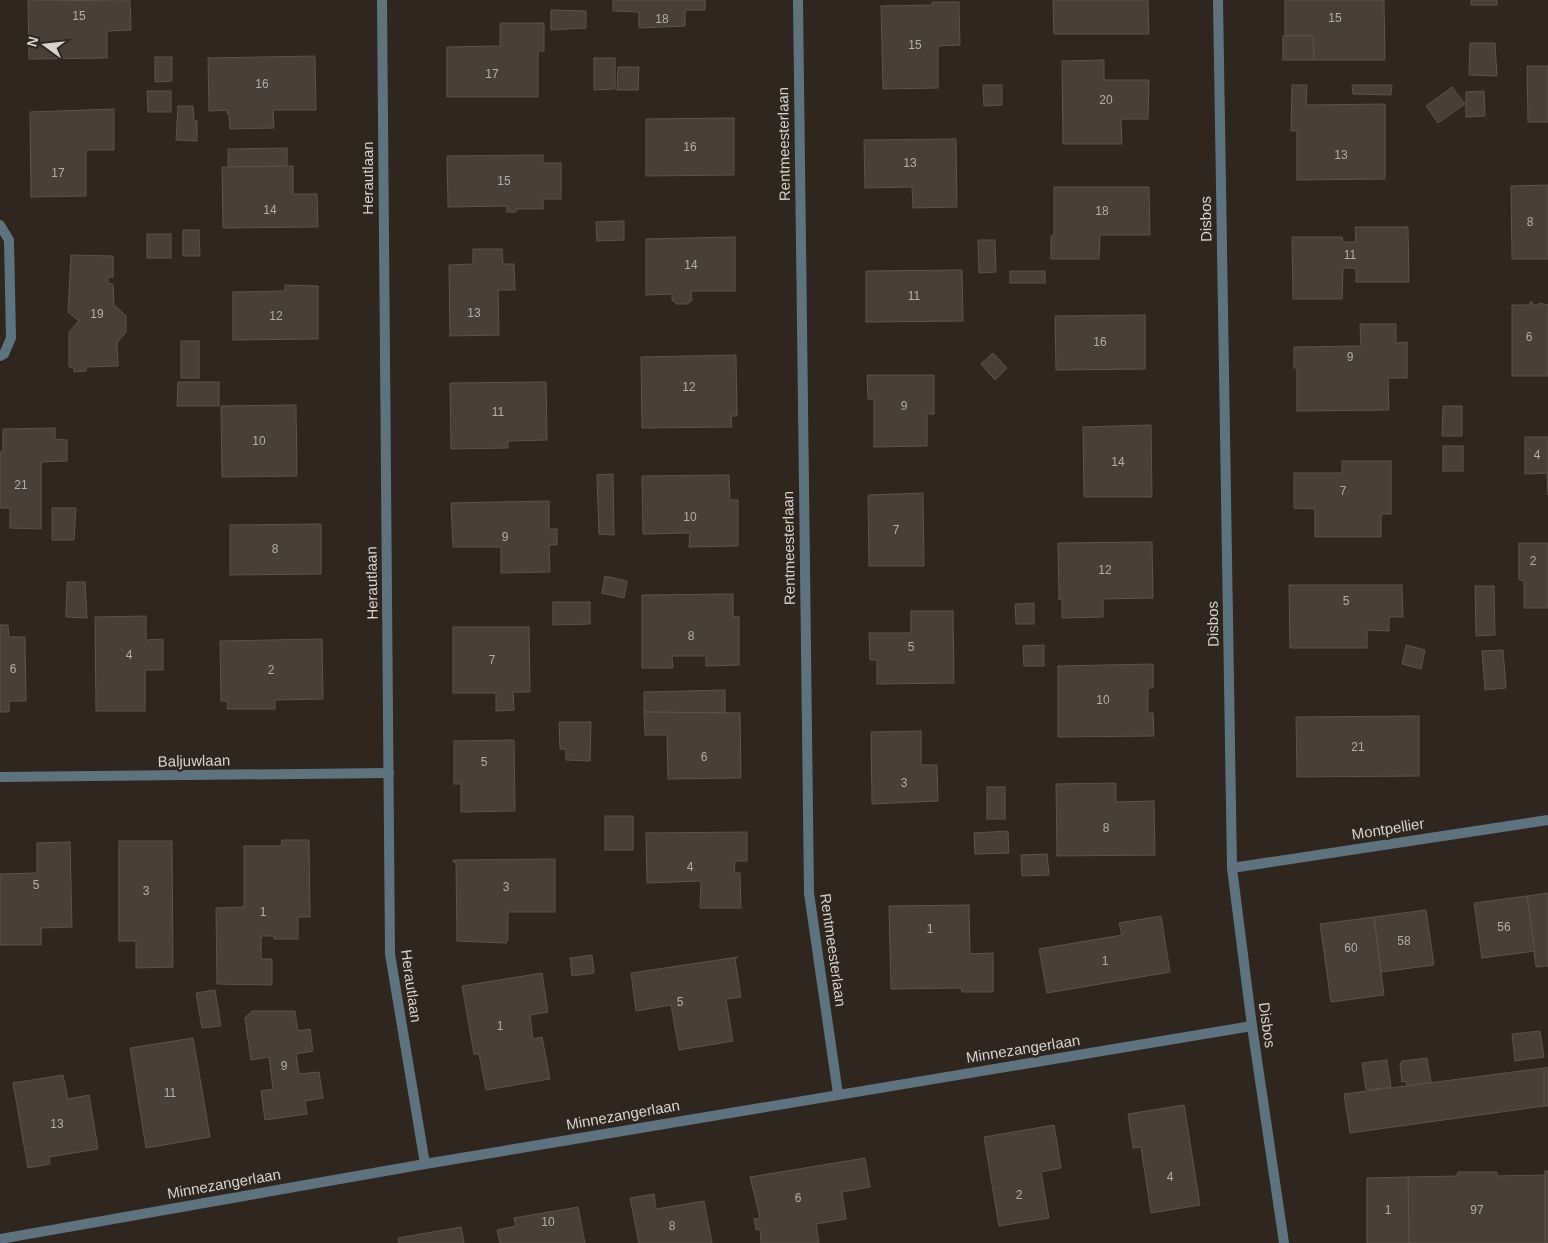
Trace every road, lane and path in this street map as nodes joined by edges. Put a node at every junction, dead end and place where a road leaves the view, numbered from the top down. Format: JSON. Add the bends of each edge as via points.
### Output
{"nodes":[{"id":1,"x":382,"y":0,"type":"edge"},
{"id":2,"x":798,"y":0,"type":"edge"},
{"id":3,"x":1218,"y":0,"type":"edge"},
{"id":4,"x":0,"y":225,"type":"edge"},
{"id":5,"x":0,"y":356,"type":"edge"},
{"id":6,"x":389,"y":773,"type":"junction"},
{"id":7,"x":0,"y":778,"type":"edge"},
{"id":8,"x":1548,"y":820,"type":"edge"},
{"id":9,"x":1232,"y":868,"type":"junction"},
{"id":10,"x":1252,"y":1026,"type":"junction"},
{"id":11,"x":838,"y":1094,"type":"junction"},
{"id":12,"x":425,"y":1164,"type":"junction"},
{"id":13,"x":0,"y":1239,"type":"edge"},
{"id":14,"x":1284,"y":1243,"type":"edge"}],
"edges":[{"from":1,"to":6,"type":"street","name":"Herautlaan"},
{"from":2,"to":11,"type":"street","name":"Rentmeesterlaan","via":[[809,893]]},
{"from":3,"to":9,"type":"street","name":"Disbos"},
{"from":4,"to":5,"type":"street","via":[[9,240],[11,338]]},
{"from":6,"to":7,"type":"street","name":"Baljuwlaan"},
{"from":6,"to":12,"type":"street","name":"Herautlaan","via":[[390,954]]},
{"from":8,"to":9,"type":"street","name":"Montpellier"},
{"from":9,"to":10,"type":"street","name":"Disbos"},
{"from":10,"to":11,"type":"street","name":"Minnezangerlaan"},
{"from":10,"to":14,"type":"street","name":"Disbos"},
{"from":11,"to":12,"type":"street","name":"Minnezangerlaan"},
{"from":12,"to":13,"type":"street","name":"Minnezangerlaan"}]}
